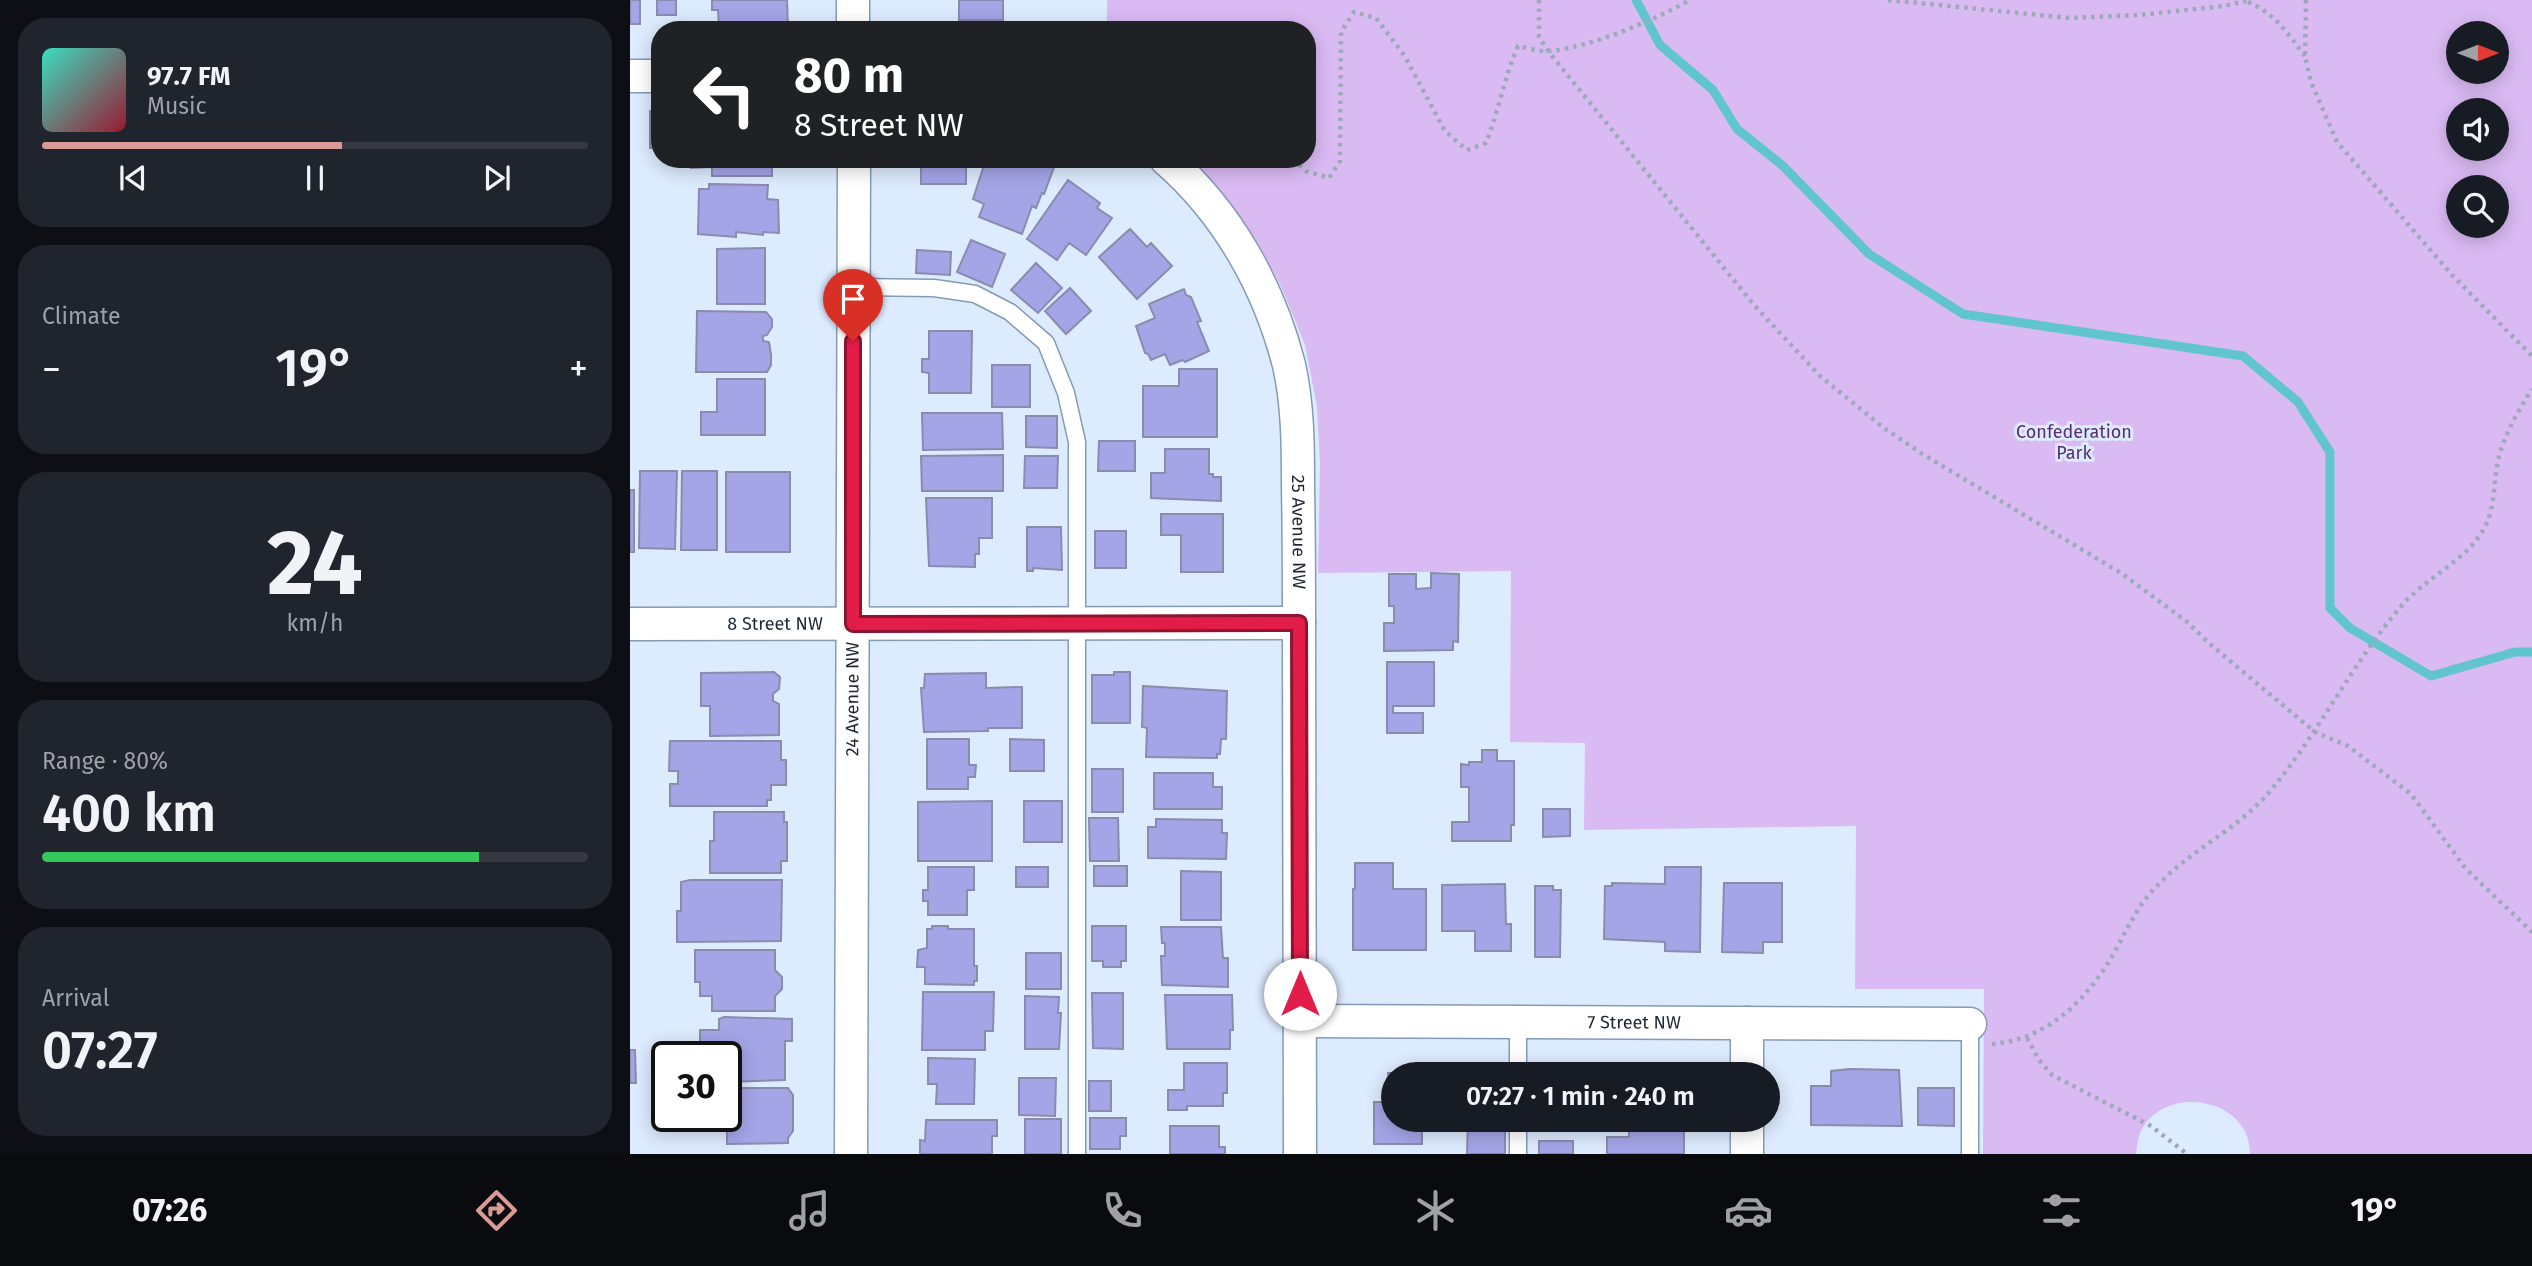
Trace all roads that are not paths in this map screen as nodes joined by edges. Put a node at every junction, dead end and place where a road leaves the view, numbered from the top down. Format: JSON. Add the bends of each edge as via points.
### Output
{"nodes":[{"id":1,"x":853,"y":0,"type":"edge"},
{"id":2,"x":853,"y":21,"type":"edge"},
{"id":3,"x":630,"y":76,"type":"edge"},
{"id":4,"x":651,"y":76,"type":"edge"},
{"id":5,"x":853,"y":168,"type":"edge"},
{"id":6,"x":1175,"y":168,"type":"edge"},
{"id":7,"x":853,"y":287,"type":"junction"},
{"id":8,"x":1078,"y":622,"type":"junction"},
{"id":9,"x":1299,"y":623,"type":"junction"},
{"id":10,"x":630,"y":624,"type":"edge"},
{"id":11,"x":853,"y":624,"type":"junction"},
{"id":12,"x":1300,"y":1021,"type":"junction"},
{"id":13,"x":1518,"y":1023,"type":"junction"},
{"id":14,"x":1747,"y":1023,"type":"junction"},
{"id":15,"x":1970,"y":1035,"type":"joint"},
{"id":16,"x":1518,"y":1062,"type":"edge"},
{"id":17,"x":1747,"y":1062,"type":"edge"},
{"id":18,"x":1518,"y":1132,"type":"edge"},
{"id":19,"x":1747,"y":1132,"type":"edge"},
{"id":20,"x":851,"y":1154,"type":"edge"},
{"id":21,"x":1077,"y":1154,"type":"edge"},
{"id":22,"x":1300,"y":1154,"type":"edge"},
{"id":23,"x":1518,"y":1154,"type":"edge"},
{"id":24,"x":1747,"y":1154,"type":"edge"},
{"id":25,"x":1970,"y":1154,"type":"edge"}],
"edges":[{"from":1,"to":2,"type":"street"},
{"from":3,"to":4,"type":"street"},
{"from":5,"to":7,"type":"street","name":"24 Avenue NW"},
{"from":6,"to":9,"type":"street","name":"25 Avenue NW","via":[[1229,231],[1263,289],[1289,368],[1296,408]]},
{"from":7,"to":8,"type":"lane","via":[[975,293],[1010,312],[1046,343],[1066,393],[1077,442]]},
{"from":7,"to":11,"type":"street","name":"24 Avenue NW"},
{"from":8,"to":9,"type":"street","name":"8 Street NW"},
{"from":8,"to":11,"type":"street","name":"8 Street NW"},
{"from":8,"to":21,"type":"lane"},
{"from":9,"to":12,"type":"street","name":"25 Avenue NW"},
{"from":10,"to":11,"type":"street","name":"8 Street NW"},
{"from":11,"to":20,"type":"street","name":"24 Avenue NW"},
{"from":12,"to":13,"type":"street","name":"7 Street NW"},
{"from":12,"to":22,"type":"street","name":"25 Avenue NW"},
{"from":13,"to":14,"type":"street","name":"7 Street NW"},
{"from":13,"to":16,"type":"lane"},
{"from":14,"to":15,"type":"street","name":"7 Street NW"},
{"from":14,"to":17,"type":"street"},
{"from":15,"to":25,"type":"lane"},
{"from":18,"to":23,"type":"lane"},
{"from":19,"to":24,"type":"street"}]}
